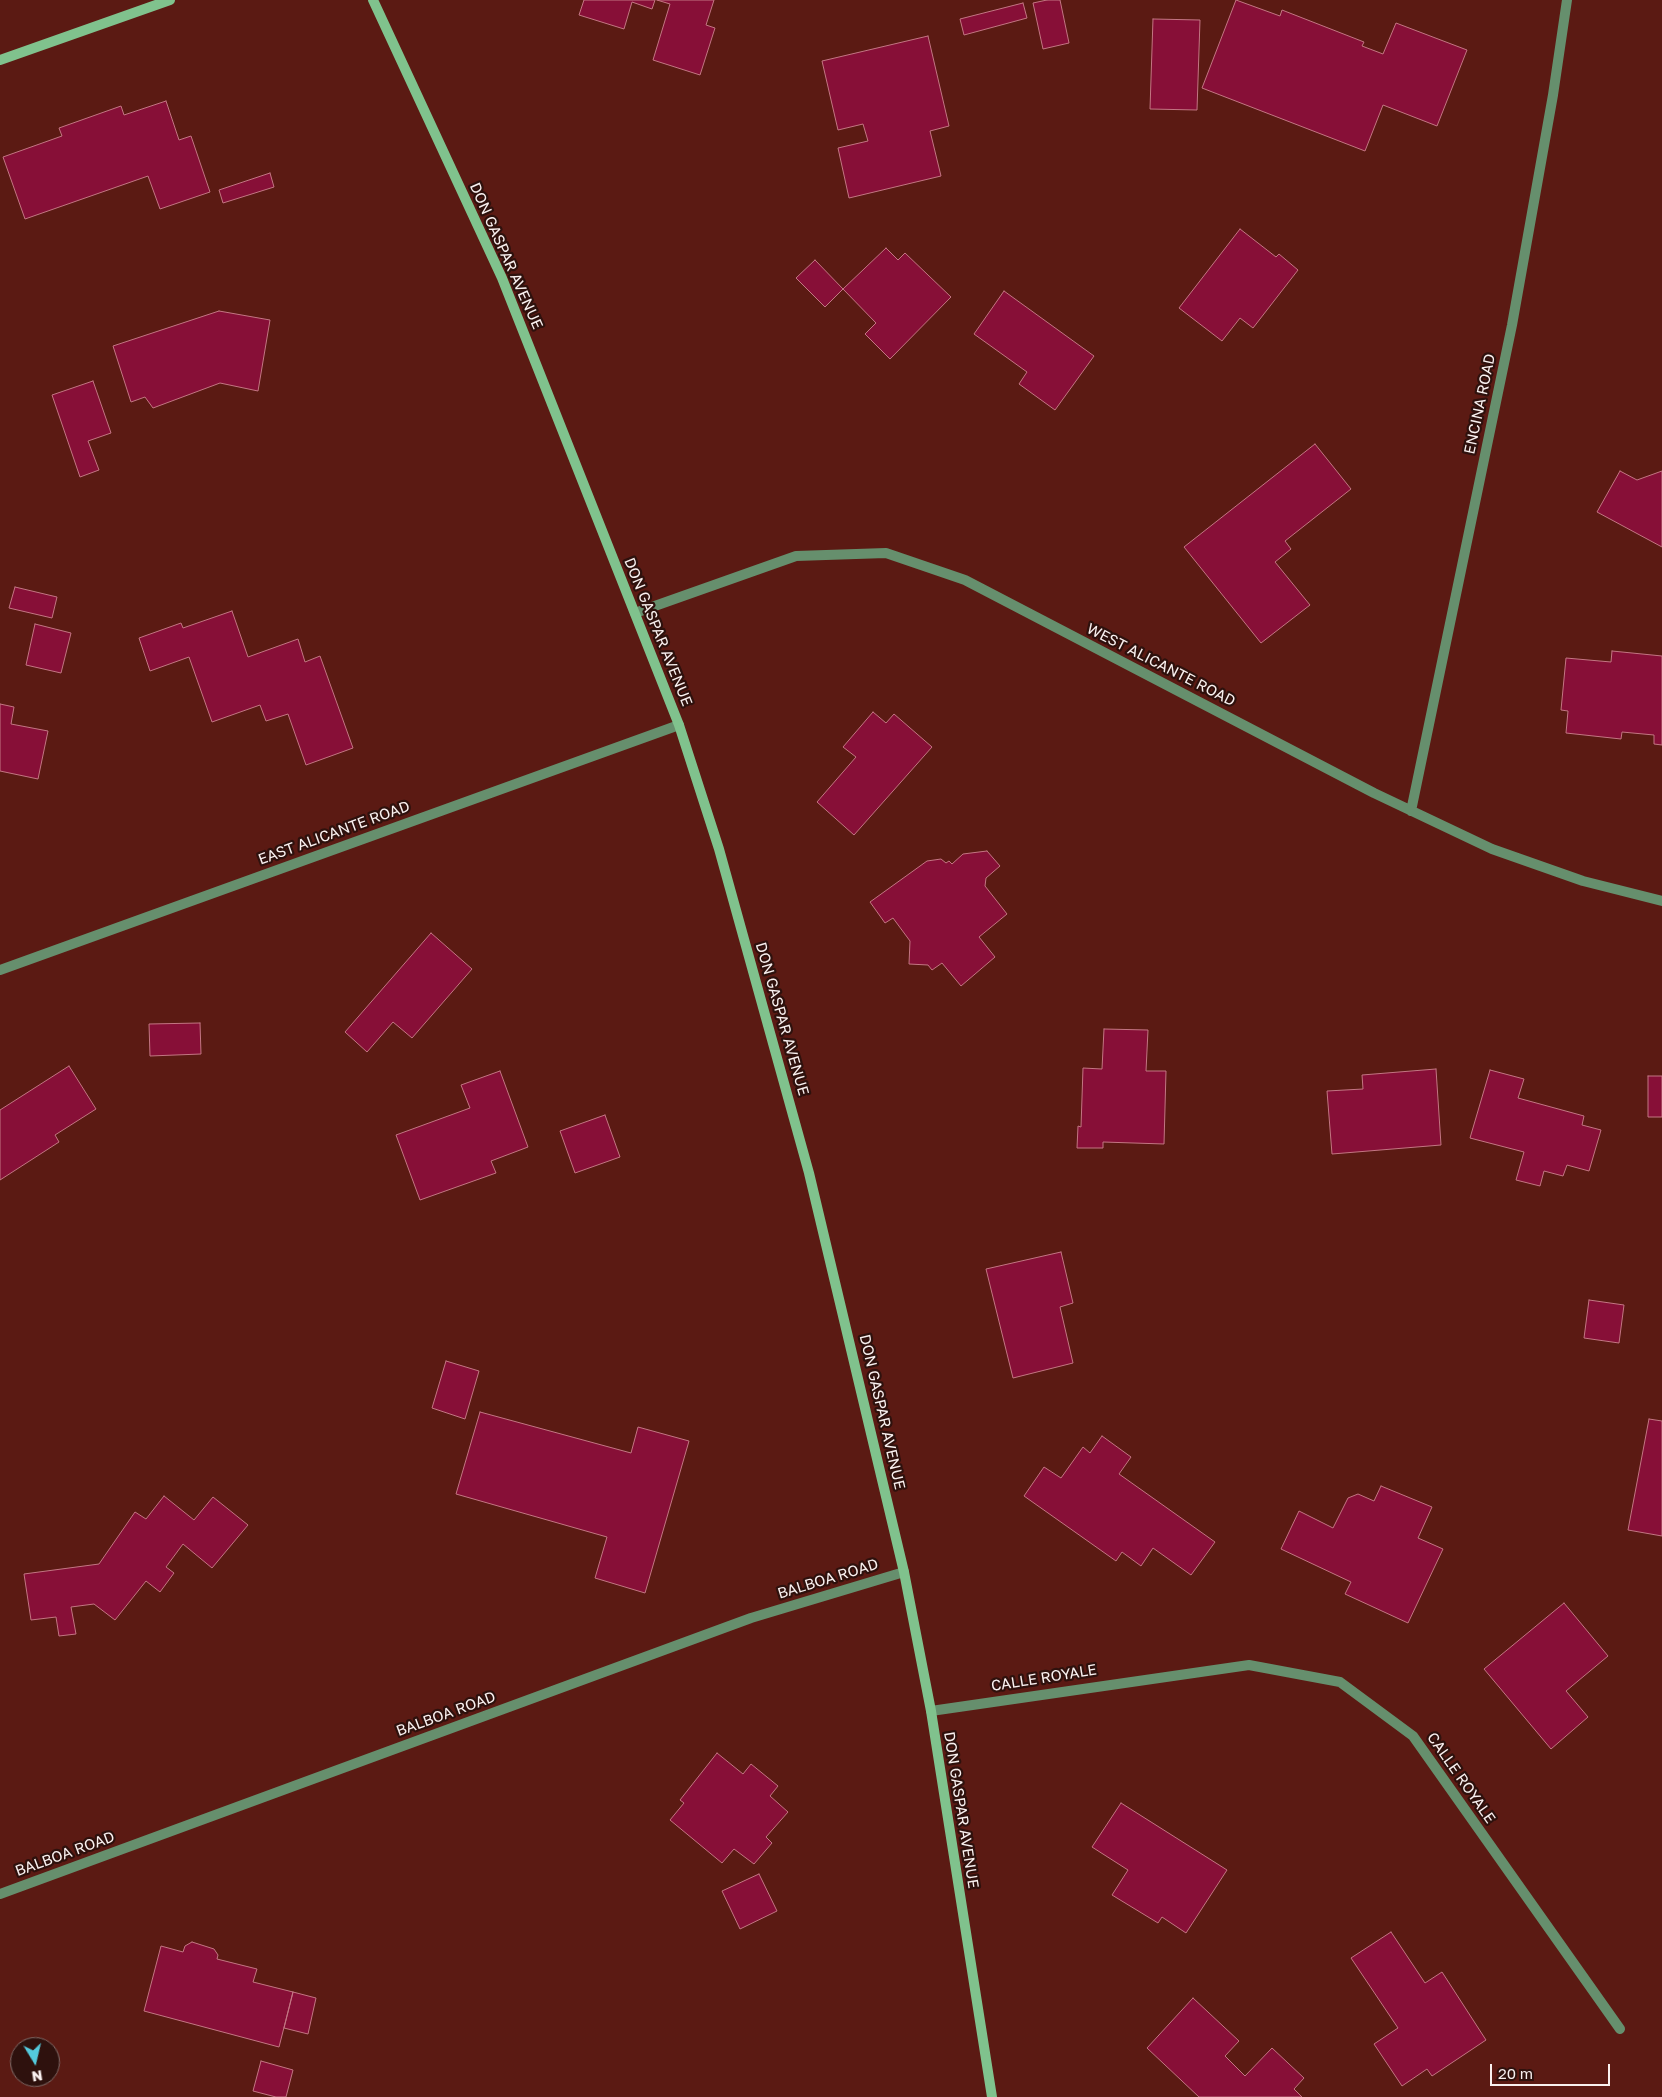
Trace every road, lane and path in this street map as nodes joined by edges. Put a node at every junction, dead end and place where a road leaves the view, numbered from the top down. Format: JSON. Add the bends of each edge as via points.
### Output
{"nodes":[{"id":1,"x":170,"y":0,"type":"edge"},
{"id":2,"x":372,"y":0,"type":"edge"},
{"id":3,"x":1567,"y":0,"type":"edge"},
{"id":4,"x":0,"y":60,"type":"edge"},
{"id":5,"x":635,"y":613,"type":"junction"},
{"id":6,"x":679,"y":725,"type":"junction"},
{"id":7,"x":1411,"y":811,"type":"junction"},
{"id":8,"x":1662,"y":901,"type":"edge"},
{"id":9,"x":0,"y":970,"type":"edge"},
{"id":10,"x":904,"y":1572,"type":"junction"},
{"id":11,"x":931,"y":1711,"type":"junction"},
{"id":12,"x":0,"y":1894,"type":"edge"},
{"id":13,"x":1620,"y":2029,"type":"dead end"},
{"id":14,"x":992,"y":2097,"type":"edge"}],
"edges":[{"from":1,"to":4,"type":"street"},
{"from":2,"to":5,"type":"street","name":"DON GASPAR AVENUE","via":[[502,278]]},
{"from":3,"to":7,"type":"street","name":"ENCINA ROAD","via":[[1512,325]]},
{"from":5,"to":6,"type":"street","name":"DON GASPAR AVENUE"},
{"from":5,"to":7,"type":"street","name":"WEST ALICANTE ROAD","via":[[796,556],[886,553],[965,580]]},
{"from":6,"to":9,"type":"street","name":"EAST ALICANTE ROAD"},
{"from":6,"to":10,"type":"street","name":"DON GASPAR AVENUE","via":[[719,848],[809,1172]]},
{"from":7,"to":8,"type":"street","name":"WEST ALICANTE ROAD","via":[[1492,849],[1583,881]]},
{"from":10,"to":11,"type":"street","name":"DON GASPAR AVENUE"},
{"from":10,"to":12,"type":"street","name":"BALBOA ROAD","via":[[751,1618]]},
{"from":11,"to":13,"type":"street","name":"CALLE ROYALE","via":[[1248,1665],[1340,1682],[1414,1736]]},
{"from":11,"to":14,"type":"street","name":"DON GASPAR AVENUE"}]}
